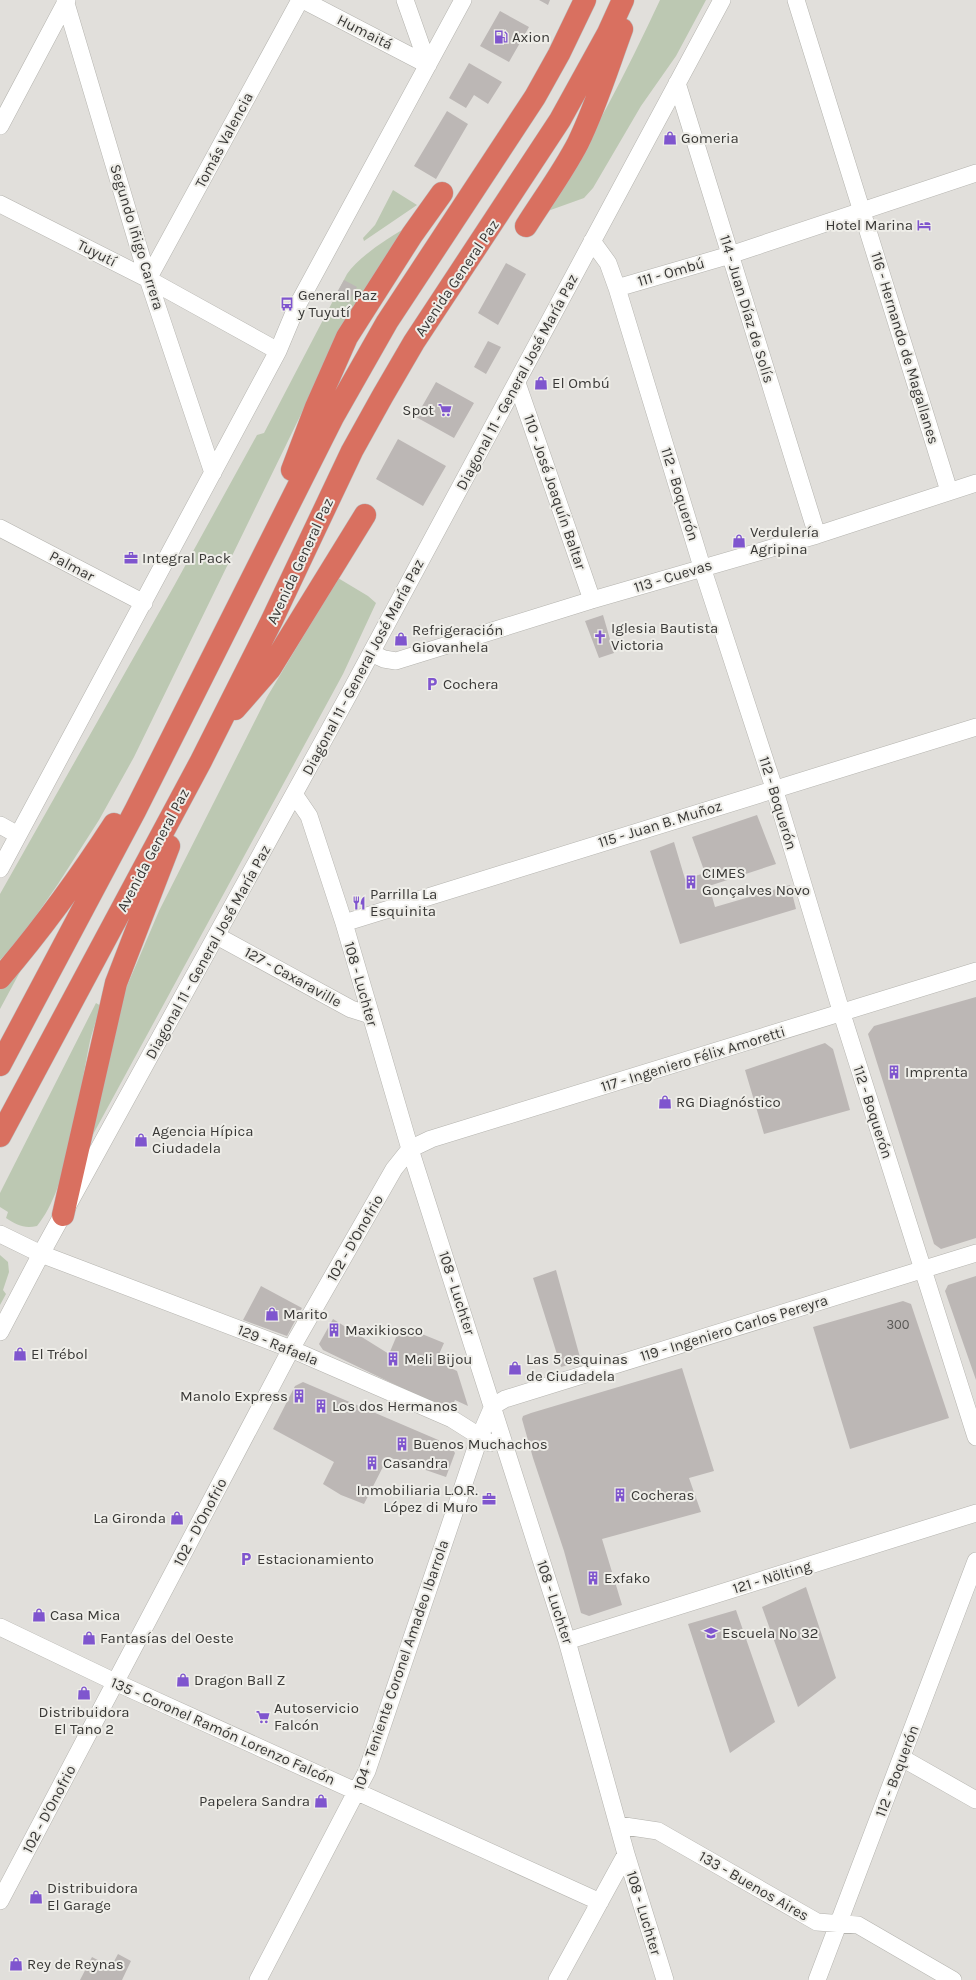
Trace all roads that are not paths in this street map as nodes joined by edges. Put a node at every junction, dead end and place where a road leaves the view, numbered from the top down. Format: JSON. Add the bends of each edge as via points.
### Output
{"nodes":[{"id":1,"x":300,"y":0,"type":"edge"},
{"id":2,"x":303,"y":0,"type":"edge"},
{"id":3,"x":405,"y":0,"type":"edge"},
{"id":4,"x":463,"y":0,"type":"edge"},
{"id":5,"x":585,"y":0,"type":"edge"},
{"id":6,"x":623,"y":0,"type":"edge"},
{"id":7,"x":632,"y":0,"type":"edge"},
{"id":8,"x":722,"y":0,"type":"edge"},
{"id":9,"x":796,"y":0,"type":"edge"},
{"id":10,"x":66,"y":1,"type":"edge"},
{"id":11,"x":428,"y":65,"type":"junction"},
{"id":12,"x":677,"y":83,"type":"junction"},
{"id":13,"x":0,"y":126,"type":"edge"},
{"id":14,"x":976,"y":174,"type":"edge"},
{"id":15,"x":442,"y":192,"type":"dead end"},
{"id":16,"x":0,"y":204,"type":"edge"},
{"id":17,"x":862,"y":211,"type":"junction"},
{"id":18,"x":526,"y":226,"type":"dead end"},
{"id":19,"x":592,"y":241,"type":"junction"},
{"id":20,"x":730,"y":255,"type":"junction"},
{"id":21,"x":148,"y":279,"type":"junction"},
{"id":22,"x":617,"y":288,"type":"junction"},
{"id":23,"x":278,"y":351,"type":"junction"},
{"id":24,"x":517,"y":383,"type":"junction"},
{"id":25,"x":212,"y":473,"type":"junction"},
{"id":26,"x":976,"y":482,"type":"edge"},
{"id":27,"x":949,"y":491,"type":"junction"},
{"id":28,"x":365,"y":515,"type":"dead end"},
{"id":29,"x":0,"y":528,"type":"edge"},
{"id":30,"x":817,"y":535,"type":"junction"},
{"id":31,"x":702,"y":567,"type":"junction"},
{"id":32,"x":254,"y":573,"type":"junction"},
{"id":33,"x":592,"y":600,"type":"junction"},
{"id":34,"x":144,"y":603,"type":"junction"},
{"id":35,"x":371,"y":653,"type":"junction"},
{"id":36,"x":181,"y":721,"type":"junction"},
{"id":37,"x":976,"y":727,"type":"edge"},
{"id":38,"x":213,"y":734,"type":"junction"},
{"id":39,"x":201,"y":760,"type":"junction"},
{"id":40,"x":774,"y":788,"type":"junction"},
{"id":41,"x":294,"y":794,"type":"junction"},
{"id":42,"x":0,"y":825,"type":"edge"},
{"id":43,"x":18,"y":834,"type":"junction"},
{"id":44,"x":0,"y":869,"type":"edge"},
{"id":45,"x":344,"y":922,"type":"junction"},
{"id":46,"x":217,"y":936,"type":"junction"},
{"id":47,"x":976,"y":971,"type":"edge"},
{"id":48,"x":0,"y":978,"type":"edge"},
{"id":49,"x":842,"y":1014,"type":"junction"},
{"id":50,"x":370,"y":1016,"type":"junction"},
{"id":51,"x":0,"y":1065,"type":"edge"},
{"id":52,"x":0,"y":1136,"type":"edge"},
{"id":53,"x":410,"y":1149,"type":"junction"},
{"id":54,"x":63,"y":1215,"type":"junction"},
{"id":55,"x":0,"y":1234,"type":"edge"},
{"id":56,"x":976,"y":1253,"type":"edge"},
{"id":57,"x":41,"y":1254,"type":"junction"},
{"id":58,"x":923,"y":1269,"type":"junction"},
{"id":59,"x":0,"y":1332,"type":"edge"},
{"id":60,"x":291,"y":1349,"type":"junction"},
{"id":61,"x":493,"y":1406,"type":"junction"},
{"id":62,"x":480,"y":1436,"type":"junction"},
{"id":63,"x":976,"y":1437,"type":"edge"},
{"id":64,"x":507,"y":1454,"type":"junction"},
{"id":65,"x":976,"y":1513,"type":"edge"},
{"id":66,"x":976,"y":1561,"type":"edge"},
{"id":67,"x":971,"y":1595,"type":"edge"},
{"id":68,"x":0,"y":1627,"type":"edge"},
{"id":69,"x":567,"y":1641,"type":"junction"},
{"id":70,"x":116,"y":1682,"type":"junction"},
{"id":71,"x":902,"y":1758,"type":"junction"},
{"id":72,"x":357,"y":1792,"type":"junction"},
{"id":73,"x":976,"y":1800,"type":"edge"},
{"id":74,"x":618,"y":1825,"type":"junction"},
{"id":75,"x":626,"y":1854,"type":"junction"},
{"id":76,"x":0,"y":1901,"type":"edge"},
{"id":77,"x":600,"y":1902,"type":"junction"},
{"id":78,"x":839,"y":1922,"type":"junction"},
{"id":79,"x":258,"y":1980,"type":"edge"},
{"id":80,"x":558,"y":1980,"type":"edge"},
{"id":81,"x":665,"y":1980,"type":"edge"},
{"id":82,"x":817,"y":1980,"type":"edge"},
{"id":83,"x":953,"y":1980,"type":"edge"}],
"edges":[{"from":1,"to":21,"type":"street","name":"Tomás Valencia"},
{"from":2,"to":11,"type":"street","name":"Humaitá"},
{"from":3,"to":11,"type":"street"},
{"from":4,"to":11,"type":"street"},
{"from":5,"to":32,"type":"highway","via":[[534,97],[387,322],[358,372]]},
{"from":6,"to":38,"type":"highway","name":"Avenida General Paz","via":[[608,33],[560,120],[418,336],[382,397],[352,451],[272,620]]},
{"from":7,"to":18,"type":"highway","via":[[578,143]]},
{"from":8,"to":12,"type":"street","name":"Diagonal 11 - General José María Paz"},
{"from":9,"to":17,"type":"street","name":"116 - Hernando de Magallanes"},
{"from":10,"to":13,"type":"street"},
{"from":10,"to":21,"type":"street","name":"Segundo Iñigo Carrera"},
{"from":11,"to":23,"type":"street","via":[[296,308]]},
{"from":12,"to":19,"type":"street","name":"Diagonal 11 - General José María Paz"},
{"from":12,"to":20,"type":"street","name":"114 - Juan Díaz de Solís"},
{"from":14,"to":17,"type":"street","name":"111 - Ombú"},
{"from":15,"to":32,"type":"highway","via":[[347,337],[316,407]]},
{"from":16,"to":21,"type":"street","name":"Tuyutí"},
{"from":17,"to":20,"type":"street","name":"111 - Ombú"},
{"from":17,"to":27,"type":"street","name":"116 - Hernando de Magallanes"},
{"from":19,"to":22,"type":"street","name":"112 - Boquerón","via":[[608,264]]},
{"from":19,"to":24,"type":"street","name":"Diagonal 11 - General José María Paz"},
{"from":20,"to":22,"type":"street","name":"111 - Ombú"},
{"from":20,"to":30,"type":"street","name":"114 - Juan Díaz de Solís"},
{"from":21,"to":23,"type":"street","name":"Tuyutí"},
{"from":21,"to":25,"type":"street","name":"Segundo Iñigo Carrera"},
{"from":22,"to":31,"type":"street","name":"112 - Boquerón"},
{"from":23,"to":25,"type":"street"},
{"from":24,"to":33,"type":"street","name":"110 - José Joaquín Baltar"},
{"from":24,"to":35,"type":"street","name":"Diagonal 11 - General José María Paz"},
{"from":25,"to":34,"type":"street"},
{"from":26,"to":27,"type":"street","name":"113 - Cuevas"},
{"from":27,"to":30,"type":"street","name":"113 - Cuevas"},
{"from":28,"to":38,"type":"highway","via":[[270,669]]},
{"from":29,"to":34,"type":"street","name":"Palmar"},
{"from":30,"to":31,"type":"street","name":"113 - Cuevas"},
{"from":31,"to":33,"type":"street","name":"113 - Cuevas"},
{"from":31,"to":40,"type":"street","name":"112 - Boquerón"},
{"from":32,"to":36,"type":"highway"},
{"from":33,"to":35,"type":"street","name":"113 - Cuevas","via":[[396,662]]},
{"from":34,"to":43,"type":"street"},
{"from":35,"to":41,"type":"street","name":"Diagonal 11 - General José María Paz"},
{"from":36,"to":48,"type":"highway","via":[[77,880]]},
{"from":36,"to":51,"type":"highway"},
{"from":37,"to":40,"type":"street","name":"115 - Juan B. Muñoz"},
{"from":38,"to":39,"type":"highway","name":"Avenida General Paz"},
{"from":39,"to":52,"type":"highway","name":"Avenida General Paz"},
{"from":39,"to":54,"type":"highway","via":[[116,983]]},
{"from":40,"to":45,"type":"street","name":"115 - Juan B. Muñoz"},
{"from":40,"to":49,"type":"street","name":"112 - Boquerón"},
{"from":41,"to":45,"type":"street","name":"108 - Luchter","via":[[309,816]]},
{"from":41,"to":46,"type":"street","name":"Diagonal 11 - General José María Paz"},
{"from":42,"to":43,"type":"street"},
{"from":43,"to":44,"type":"street"},
{"from":45,"to":50,"type":"street","name":"108 - Luchter"},
{"from":46,"to":50,"type":"street","name":"127 - Caxaraville","via":[[351,1009]]},
{"from":46,"to":54,"type":"street","name":"Diagonal 11 - General José María Paz"},
{"from":47,"to":49,"type":"street","name":"117 - Ingeniero Félix Amoretti"},
{"from":49,"to":53,"type":"street","name":"117 - Ingeniero Félix Amoretti","via":[[432,1139]]},
{"from":49,"to":58,"type":"street","name":"112 - Boquerón"},
{"from":50,"to":53,"type":"street","name":"108 - Luchter"},
{"from":53,"to":60,"type":"street","name":"102 - D'Onofrio","via":[[394,1169]]},
{"from":53,"to":61,"type":"street","name":"108 - Luchter"},
{"from":54,"to":57,"type":"street","name":"Diagonal 11 - General José María Paz"},
{"from":55,"to":57,"type":"street","name":"129 - Rafaela"},
{"from":56,"to":58,"type":"street","name":"119 - Ingeniero Carlos Pereyra"},
{"from":57,"to":59,"type":"street","name":"Diagonal 11 - General José María Paz"},
{"from":57,"to":60,"type":"street","name":"129 - Rafaela"},
{"from":58,"to":61,"type":"street","name":"119 - Ingeniero Carlos Pereyra","via":[[505,1399]]},
{"from":58,"to":63,"type":"street","name":"112 - Boquerón"},
{"from":60,"to":62,"type":"street","name":"129 - Rafaela","via":[[452,1419]]},
{"from":60,"to":70,"type":"street","name":"102 - D'Onofrio"},
{"from":61,"to":62,"type":"street","name":"104 - Teniente Coronel Amadeo Ibarrola"},
{"from":61,"to":64,"type":"street","name":"108 - Luchter"},
{"from":62,"to":64,"type":"street","name":"129 - Rafaela"},
{"from":62,"to":72,"type":"street","name":"104 - Teniente Coronel Amadeo Ibarrola","via":[[367,1771]]},
{"from":64,"to":69,"type":"street","name":"108 - Luchter"},
{"from":65,"to":69,"type":"street","name":"121 - Nölting"},
{"from":66,"to":67,"type":"street","name":"112 - Boquerón"},
{"from":67,"to":71,"type":"street","name":"112 - Boquerón"},
{"from":68,"to":70,"type":"street","name":"135 - Coronel Ramón Lorenzo Falcón"},
{"from":69,"to":74,"type":"street","name":"108 - Luchter"},
{"from":70,"to":72,"type":"street","name":"135 - Coronel Ramón Lorenzo Falcón"},
{"from":70,"to":76,"type":"street","name":"102 - D'Onofrio"},
{"from":71,"to":73,"type":"street"},
{"from":71,"to":78,"type":"street","name":"112 - Boquerón"},
{"from":72,"to":77,"type":"street","name":"135 - Coronel Ramón Lorenzo Falcón"},
{"from":72,"to":79,"type":"street","name":"104 - Teniente Coronel Amadeo Ibarrola"},
{"from":74,"to":75,"type":"street","name":"108 - Luchter"},
{"from":74,"to":78,"type":"street","name":"133 - Buenos Aires","via":[[658,1831],[817,1922]]},
{"from":75,"to":77,"type":"street"},
{"from":75,"to":81,"type":"street","name":"108 - Luchter"},
{"from":77,"to":80,"type":"street"},
{"from":78,"to":82,"type":"street","name":"112 - Boquerón"},
{"from":78,"to":83,"type":"street","name":"133 - Buenos Aires","via":[[858,1925]]}]}
